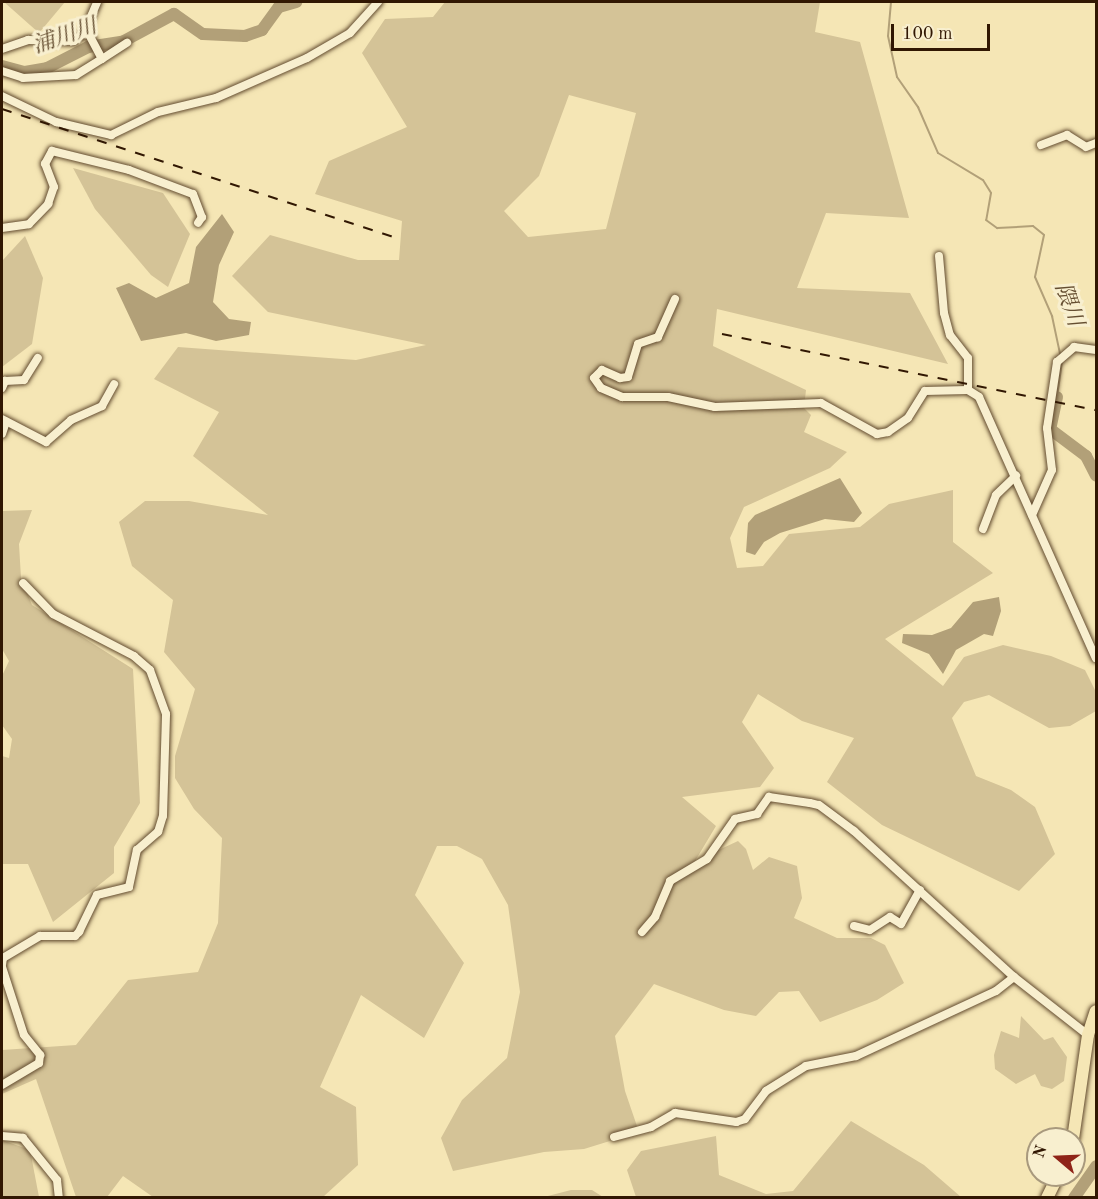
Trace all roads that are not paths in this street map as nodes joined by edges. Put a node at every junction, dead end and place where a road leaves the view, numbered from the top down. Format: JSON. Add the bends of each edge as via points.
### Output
{"nodes":[{"id":1,"x":97,"y":2,"type":"edge"},
{"id":2,"x":378,"y":2,"type":"edge"},
{"id":3,"x":86,"y":29,"type":"junction"},
{"id":4,"x":127,"y":43,"type":"dead end"},
{"id":5,"x":2,"y":49,"type":"edge"},
{"id":6,"x":102,"y":59,"type":"junction"},
{"id":7,"x":2,"y":71,"type":"edge"},
{"id":8,"x":2,"y":96,"type":"edge"},
{"id":9,"x":1096,"y":143,"type":"edge"},
{"id":10,"x":1041,"y":145,"type":"dead end"},
{"id":11,"x":198,"y":223,"type":"dead end"},
{"id":12,"x":2,"y":228,"type":"edge"},
{"id":13,"x":939,"y":256,"type":"dead end"},
{"id":14,"x":675,"y":299,"type":"dead end"},
{"id":15,"x":1096,"y":350,"type":"edge"},
{"id":16,"x":38,"y":358,"type":"dead end"},
{"id":17,"x":114,"y":384,"type":"dead end"},
{"id":18,"x":2,"y":388,"type":"edge"},
{"id":19,"x":968,"y":390,"type":"junction"},
{"id":20,"x":4,"y":420,"type":"edge"},
{"id":21,"x":2,"y":434,"type":"edge"},
{"id":22,"x":1016,"y":476,"type":"junction"},
{"id":23,"x":1032,"y":515,"type":"junction"},
{"id":24,"x":983,"y":530,"type":"dead end"},
{"id":25,"x":23,"y":584,"type":"dead end"},
{"id":26,"x":1096,"y":658,"type":"edge"},
{"id":27,"x":920,"y":890,"type":"junction"},
{"id":28,"x":854,"y":926,"type":"dead end"},
{"id":29,"x":642,"y":932,"type":"dead end"},
{"id":30,"x":2,"y":962,"type":"edge"},
{"id":31,"x":1014,"y":976,"type":"junction"},
{"id":32,"x":1096,"y":1011,"type":"edge"},
{"id":33,"x":1088,"y":1035,"type":"junction"},
{"id":34,"x":2,"y":1085,"type":"edge"},
{"id":35,"x":1075,"y":1127,"type":"edge"},
{"id":36,"x":2,"y":1136,"type":"edge"},
{"id":37,"x":614,"y":1137,"type":"dead end"},
{"id":38,"x":59,"y":1197,"type":"edge"}],
"edges":[{"from":1,"to":3,"type":"street"},
{"from":2,"to":8,"type":"street","via":[[350,33],[307,58],[234,92],[158,112],[111,135],[56,122]]},
{"from":3,"to":5,"type":"street","via":[[74,41],[28,40]]},
{"from":3,"to":6,"type":"street"},
{"from":4,"to":6,"type":"street"},
{"from":6,"to":7,"type":"street","via":[[76,75],[61,77],[23,78]]},
{"from":9,"to":10,"type":"street","via":[[1086,147],[1066,135]]},
{"from":11,"to":12,"type":"street","via":[[201,210],[193,194],[129,170],[52,151],[45,164],[54,187],[48,204],[29,224]]},
{"from":13,"to":19,"type":"street","via":[[944,313],[950,335],[968,358]]},
{"from":14,"to":19,"type":"street","via":[[658,337],[638,344],[628,377],[620,378],[602,370],[594,378],[601,388],[622,397],[668,397],[715,407],[821,403],[877,434],[888,432],[908,418],[925,391]]},
{"from":15,"to":23,"type":"street","via":[[1074,346],[1057,362],[1047,428],[1052,470]]},
{"from":16,"to":18,"type":"street","via":[[24,380],[5,381]]},
{"from":17,"to":20,"type":"street","via":[[102,406],[71,420],[46,442]]},
{"from":19,"to":22,"type":"street","via":[[979,397]]},
{"from":20,"to":21,"type":"street"},
{"from":22,"to":23,"type":"street"},
{"from":22,"to":24,"type":"street","via":[[996,495]]},
{"from":23,"to":26,"type":"street"},
{"from":25,"to":30,"type":"street","via":[[53,614],[134,656],[150,670],[166,714],[163,816],[158,832],[137,850],[129,886],[97,895],[79,932],[67,937],[40,936]]},
{"from":27,"to":28,"type":"street","via":[[901,924],[890,917],[870,930]]},
{"from":27,"to":29,"type":"street","via":[[819,805],[769,797],[757,814],[735,819],[707,859],[670,880],[655,917]]},
{"from":27,"to":31,"type":"street"},
{"from":30,"to":34,"type":"street","via":[[24,1035],[40,1055],[39,1063]]},
{"from":31,"to":33,"type":"street"},
{"from":31,"to":37,"type":"street","via":[[996,991],[856,1056],[806,1066],[766,1091],[745,1119],[736,1122],[675,1113],[651,1127]]},
{"from":32,"to":33,"type":"main road"},
{"from":33,"to":35,"type":"main road"},
{"from":36,"to":38,"type":"street","via":[[23,1138],[57,1180]]}]}
